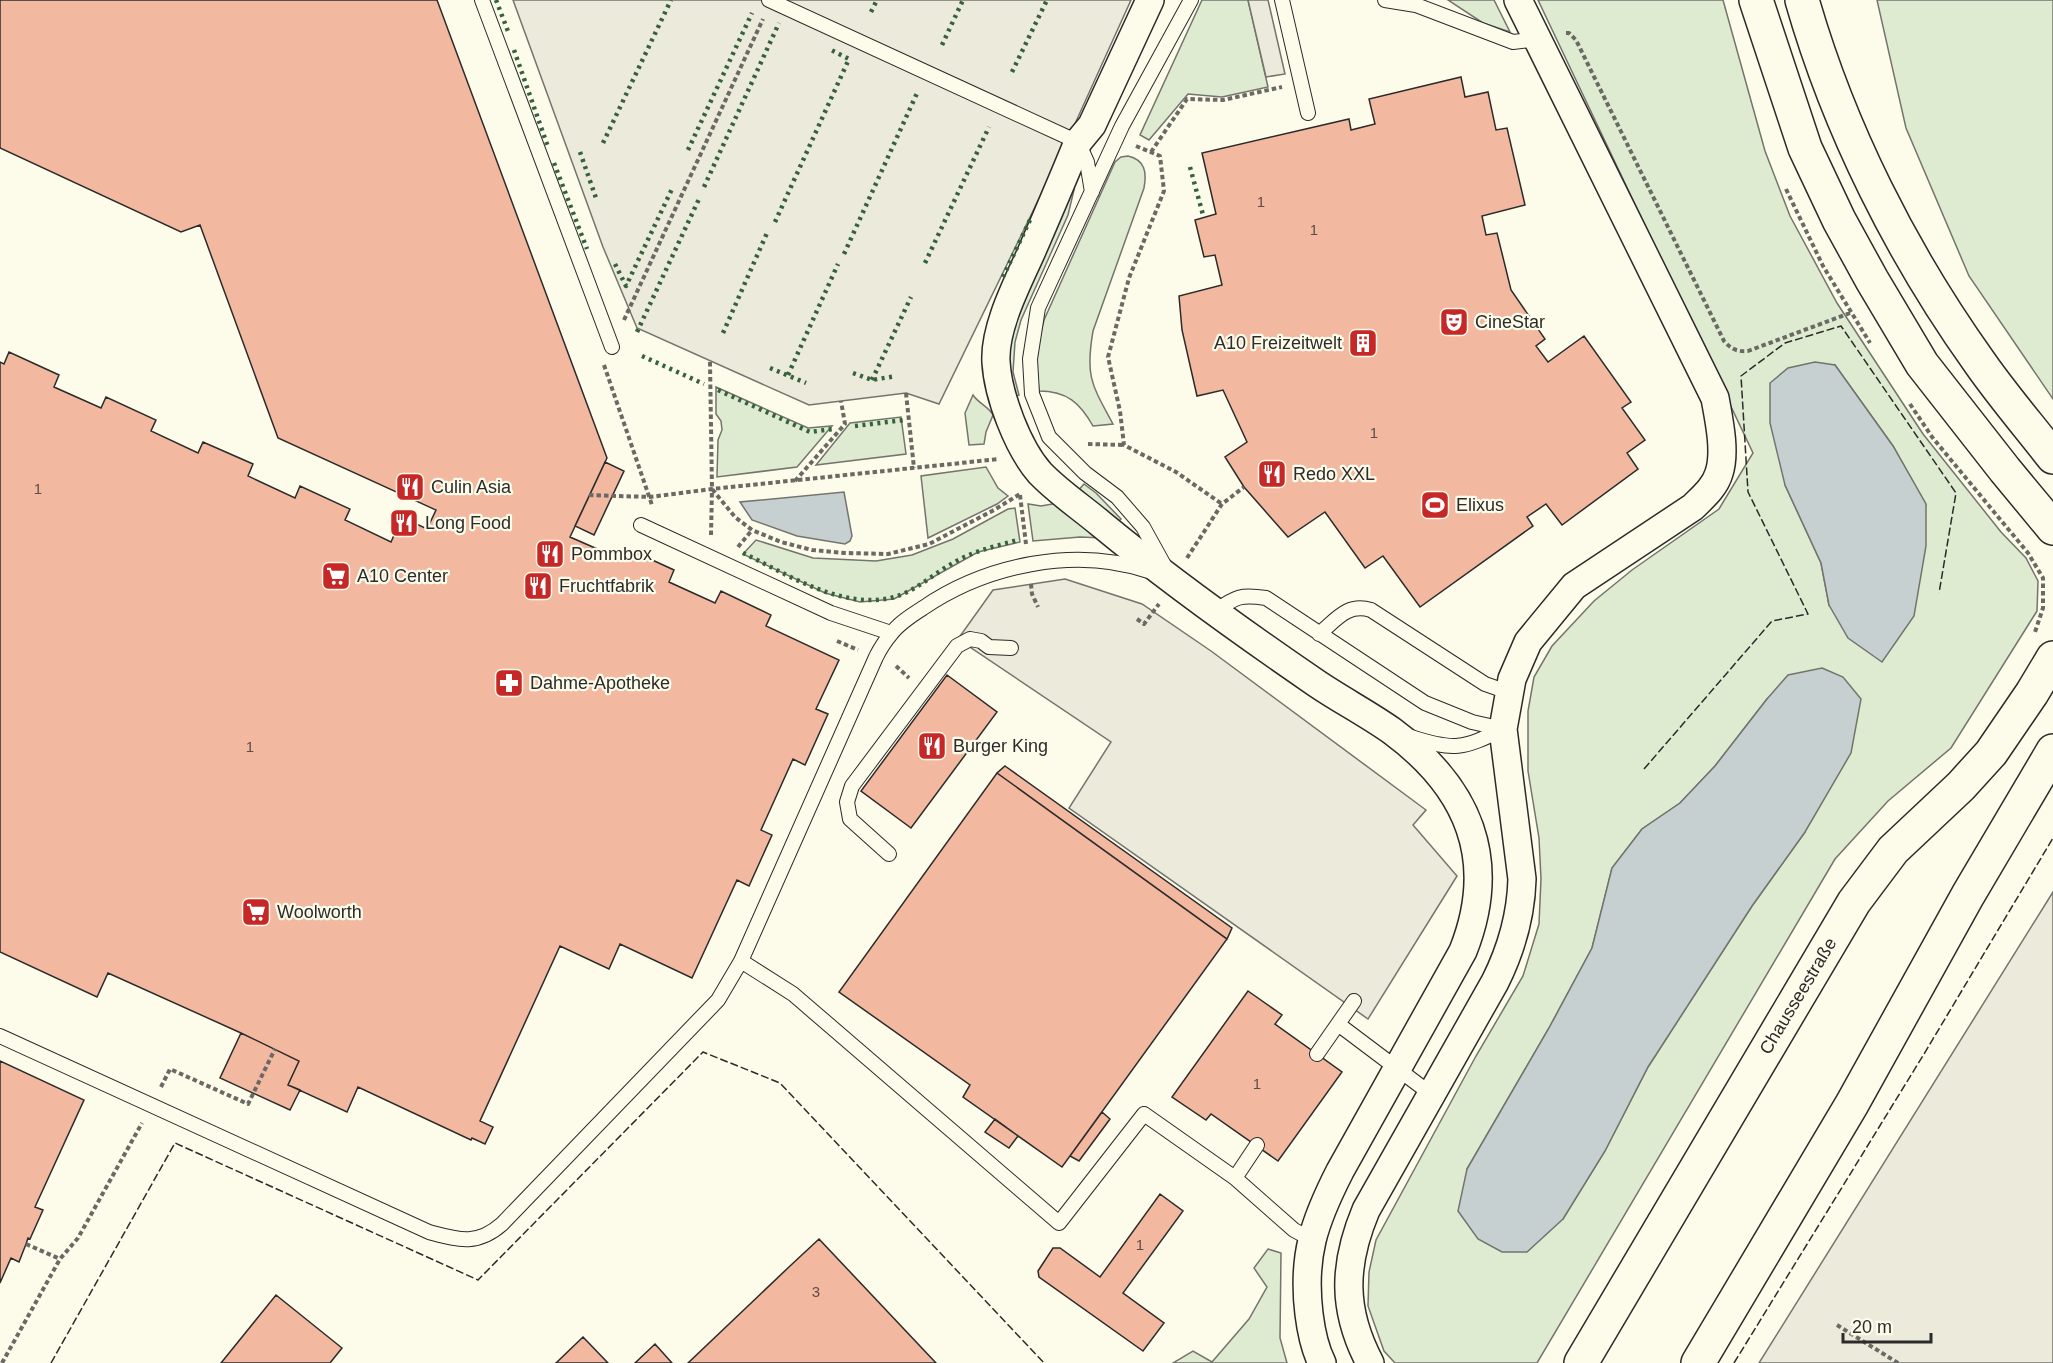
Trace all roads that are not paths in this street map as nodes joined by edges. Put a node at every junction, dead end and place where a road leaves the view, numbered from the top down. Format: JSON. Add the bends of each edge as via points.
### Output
{"nodes":[{"id":1,"x":482,"y":0,"type":"edge"},
{"id":2,"x":1150,"y":0,"type":"edge"},
{"id":3,"x":1191,"y":0,"type":"edge"},
{"id":4,"x":1282,"y":0,"type":"edge"},
{"id":5,"x":1385,"y":0,"type":"edge"},
{"id":6,"x":1518,"y":0,"type":"edge"},
{"id":7,"x":1756,"y":0,"type":"edge"},
{"id":8,"x":1802,"y":0,"type":"edge"},
{"id":9,"x":770,"y":1,"type":"edge"},
{"id":10,"x":1539,"y":39,"type":"junction"},
{"id":11,"x":1308,"y":113,"type":"dead end"},
{"id":12,"x":1078,"y":142,"type":"junction"},
{"id":13,"x":1092,"y":192,"type":"junction"},
{"id":14,"x":612,"y":347,"type":"road end"},
{"id":15,"x":2053,"y":457,"type":"edge"},
{"id":16,"x":641,"y":525,"type":"dead end"},
{"id":17,"x":2053,"y":528,"type":"edge"},
{"id":18,"x":1169,"y":588,"type":"junction"},
{"id":19,"x":1215,"y":611,"type":"junction"},
{"id":20,"x":891,"y":633,"type":"junction"},
{"id":21,"x":1319,"y":633,"type":"junction"},
{"id":22,"x":2043,"y":647,"type":"edge"},
{"id":23,"x":1011,"y":648,"type":"dead end"},
{"id":24,"x":1508,"y":692,"type":"junction"},
{"id":25,"x":1503,"y":729,"type":"junction"},
{"id":26,"x":1392,"y":731,"type":"junction"},
{"id":27,"x":2053,"y":751,"type":"edge"},
{"id":28,"x":889,"y":854,"type":"dead end"},
{"id":29,"x":741,"y":961,"type":"junction"},
{"id":30,"x":1354,"y":1001,"type":"dead end"},
{"id":31,"x":1338,"y":1024,"type":"junction"},
{"id":32,"x":0,"y":1036,"type":"edge"},
{"id":33,"x":1317,"y":1054,"type":"dead end"},
{"id":34,"x":1398,"y":1070,"type":"junction"},
{"id":35,"x":1431,"y":1094,"type":"junction"},
{"id":36,"x":1257,"y":1145,"type":"dead end"},
{"id":37,"x":1235,"y":1178,"type":"junction"},
{"id":38,"x":1311,"y":1239,"type":"junction"},
{"id":39,"x":1322,"y":1363,"type":"edge"},
{"id":40,"x":1370,"y":1363,"type":"edge"},
{"id":41,"x":1581,"y":1363,"type":"edge"},
{"id":42,"x":1698,"y":1363,"type":"edge"}],
"edges":[{"from":1,"to":14,"type":"lane"},
{"from":2,"to":12,"type":"street","via":[[1092,125]]},
{"from":3,"to":13,"type":"lane"},
{"from":4,"to":11,"type":"lane"},
{"from":5,"to":10,"type":"lane","via":[[1416,5],[1513,42]]},
{"from":6,"to":10,"type":"street"},
{"from":7,"to":17,"type":"street","via":[[1805,148],[1872,280],[1922,364]]},
{"from":8,"to":15,"type":"street","via":[[1816,48],[1870,177],[1919,269],[1980,364]]},
{"from":9,"to":12,"type":"lane"},
{"from":10,"to":24,"type":"street","via":[[1715,398],[1721,452],[1719,473],[1693,507],[1574,586],[1528,642]]},
{"from":12,"to":13,"type":"lane","via":[[1087,162]]},
{"from":12,"to":18,"type":"street","via":[[999,334],[996,361],[1002,399],[1034,465]]},
{"from":13,"to":18,"type":"lane","via":[[1038,308],[1030,359],[1032,394],[1049,437],[1085,473],[1117,497],[1143,527]]},
{"from":16,"to":20,"type":"lane","via":[[831,613]]},
{"from":18,"to":19,"type":"street"},
{"from":18,"to":20,"type":"lane","via":[[1133,566],[1098,561],[1029,563],[954,590]]},
{"from":19,"to":21,"type":"lane","via":[[1236,597],[1266,598]]},
{"from":19,"to":26,"type":"street","via":[[1318,685]]},
{"from":20,"to":29,"type":"lane","via":[[876,657]]},
{"from":21,"to":24,"type":"lane","via":[[1358,606],[1371,610],[1485,684]]},
{"from":21,"to":25,"type":"lane","via":[[1425,703],[1472,722]]},
{"from":22,"to":41,"type":"street","name":"Chausseestraße","via":[[2032,693],[1991,753],[1893,850],[1854,902]]},
{"from":23,"to":28,"type":"lane","via":[[989,647],[970,639],[957,646],[852,786],[847,802],[850,819]]},
{"from":24,"to":25,"type":"street"},
{"from":25,"to":26,"type":"lane","via":[[1462,747],[1435,745]]},
{"from":25,"to":35,"type":"street","via":[[1522,879],[1515,935],[1495,982]]},
{"from":26,"to":34,"type":"street","via":[[1428,762],[1463,809],[1479,872],[1472,929]]},
{"from":27,"to":42,"type":"street","via":[[1852,1104]]},
{"from":29,"to":32,"type":"lane","via":[[718,1000],[502,1224],[489,1235],[461,1241],[429,1232]]},
{"from":29,"to":37,"type":"lane","via":[[793,994],[1059,1223],[1144,1114]]},
{"from":30,"to":31,"type":"lane"},
{"from":31,"to":33,"type":"lane"},
{"from":31,"to":34,"type":"lane"},
{"from":34,"to":35,"type":"lane"},
{"from":34,"to":38,"type":"street","via":[[1340,1171]]},
{"from":35,"to":40,"type":"street","via":[[1366,1210],[1350,1260],[1351,1315]]},
{"from":36,"to":37,"type":"lane"},
{"from":37,"to":38,"type":"lane","via":[[1294,1230]]},
{"from":38,"to":39,"type":"street","via":[[1306,1294],[1310,1325]]}]}
